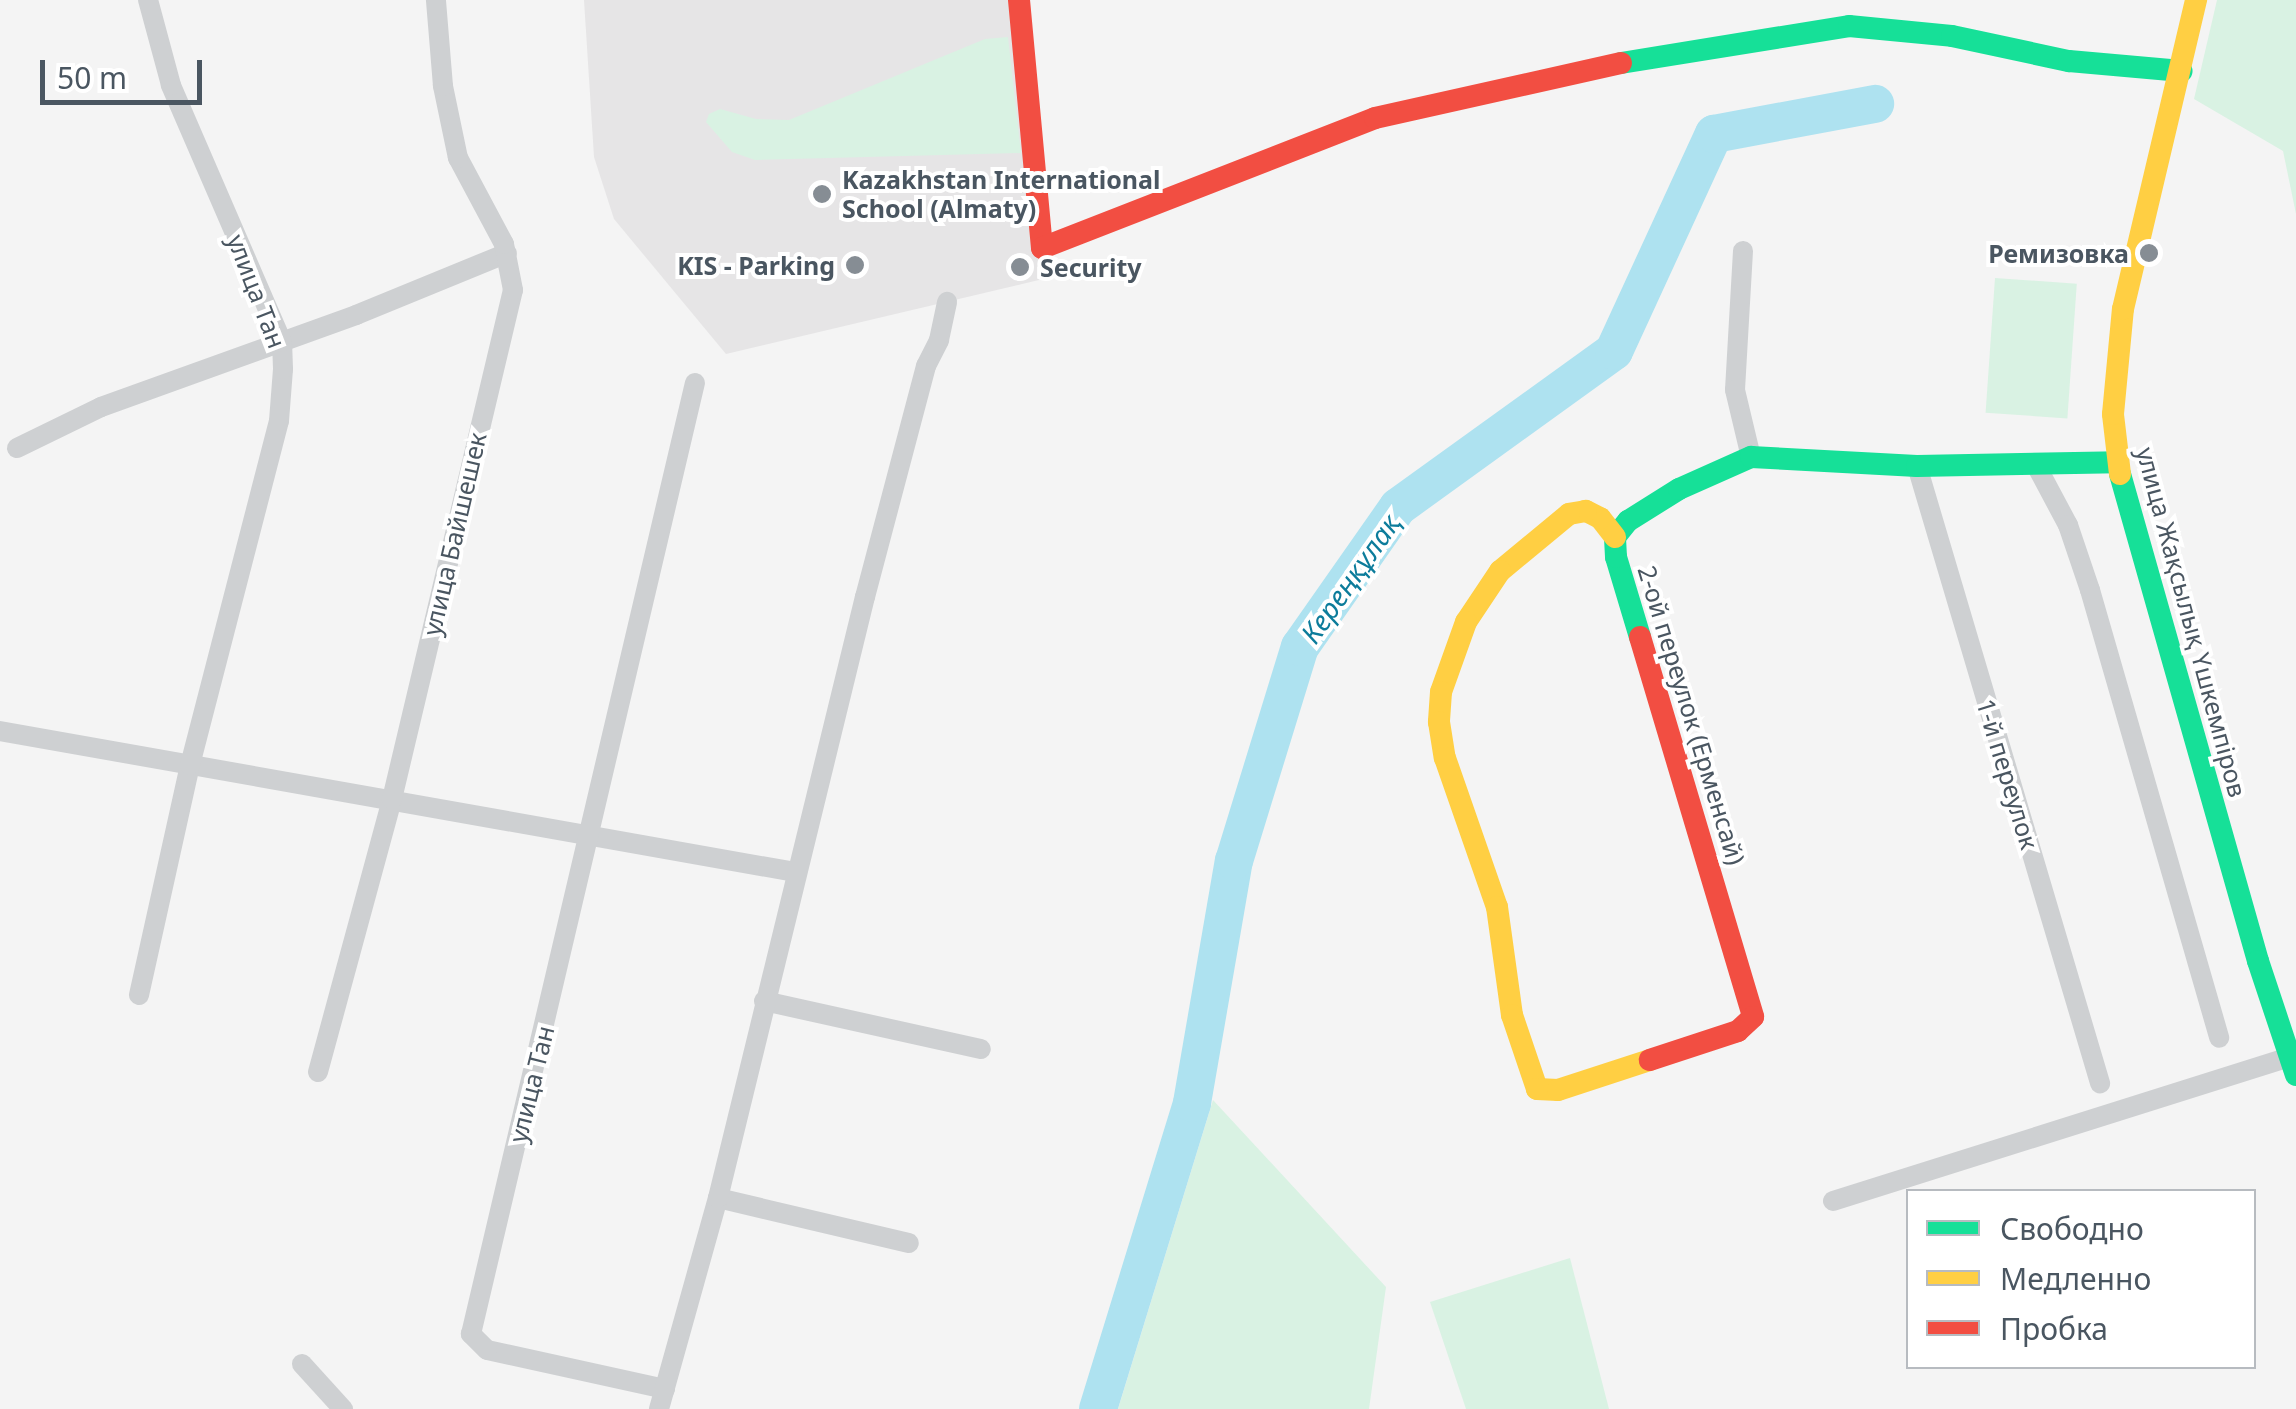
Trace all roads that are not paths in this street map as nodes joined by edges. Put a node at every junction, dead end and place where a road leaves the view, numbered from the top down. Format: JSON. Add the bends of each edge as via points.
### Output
{"nodes":[{"id":1,"x":148,"y":0,"type":"edge"},
{"id":2,"x":436,"y":0,"type":"edge"},
{"id":3,"x":1020,"y":0,"type":"edge"},
{"id":4,"x":2196,"y":0,"type":"edge"},
{"id":5,"x":2182,"y":71,"type":"junction"},
{"id":6,"x":1743,"y":250,"type":"dead end"},
{"id":7,"x":507,"y":254,"type":"junction"},
{"id":8,"x":947,"y":302,"type":"dead end"},
{"id":9,"x":282,"y":342,"type":"junction"},
{"id":10,"x":696,"y":382,"type":"dead end"},
{"id":11,"x":17,"y":448,"type":"dead end"},
{"id":12,"x":1751,"y":457,"type":"junction"},
{"id":13,"x":2117,"y":462,"type":"junction"},
{"id":14,"x":1917,"y":466,"type":"junction"},
{"id":15,"x":2037,"y":467,"type":"junction"},
{"id":16,"x":1615,"y":537,"type":"junction"},
{"id":17,"x":0,"y":731,"type":"edge"},
{"id":18,"x":190,"y":765,"type":"junction"},
{"id":19,"x":392,"y":799,"type":"junction"},
{"id":20,"x":592,"y":834,"type":"junction"},
{"id":21,"x":795,"y":872,"type":"junction"},
{"id":22,"x":139,"y":996,"type":"dead end"},
{"id":23,"x":764,"y":1001,"type":"junction"},
{"id":24,"x":2219,"y":1038,"type":"dead end"},
{"id":25,"x":981,"y":1049,"type":"dead end"},
{"id":26,"x":2294,"y":1062,"type":"edge"},
{"id":27,"x":318,"y":1072,"type":"dead end"},
{"id":28,"x":2100,"y":1082,"type":"dead end"},
{"id":29,"x":718,"y":1198,"type":"junction"},
{"id":30,"x":1833,"y":1201,"type":"dead end"},
{"id":31,"x":910,"y":1243,"type":"dead end"},
{"id":32,"x":302,"y":1364,"type":"dead end"},
{"id":33,"x":662,"y":1399,"type":"edge"},
{"id":34,"x":343,"y":1409,"type":"edge"}],
"edges":[{"from":1,"to":9,"type":"street","name":"улица Тан","via":[[172,85]]},
{"from":2,"to":7,"type":"street","name":"улица Байшешек","via":[[458,158]]},
{"from":3,"to":5,"type":"street","via":[[1042,248],[1375,118],[1718,44],[1849,26],[1952,36],[2069,61]]},
{"from":4,"to":5,"type":"street","name":"улица Жақсылық Үшкемпіров"},
{"from":5,"to":13,"type":"street","name":"улица Жақсылық Үшкемпіров","via":[[2123,310],[2113,414]]},
{"from":6,"to":12,"type":"street","via":[[1735,390]]},
{"from":7,"to":9,"type":"street"},
{"from":7,"to":19,"type":"street","name":"улица Байшешек","via":[[513,290]]},
{"from":8,"to":21,"type":"street"},
{"from":9,"to":11,"type":"street","via":[[101,406]]},
{"from":9,"to":18,"type":"street","name":"улица Тан","via":[[279,420]]},
{"from":10,"to":20,"type":"street","name":"улица Тан"},
{"from":12,"to":14,"type":"street"},
{"from":12,"to":16,"type":"street","via":[[1679,488],[1628,520]]},
{"from":13,"to":15,"type":"street"},
{"from":13,"to":26,"type":"street","name":"улица Жақсылық Үшкемпіров","via":[[2258,962]]},
{"from":14,"to":15,"type":"street"},
{"from":14,"to":28,"type":"street","name":"1-й переулок"},
{"from":15,"to":24,"type":"street","via":[[2068,525],[2090,590]]},
{"from":16,"to":16,"type":"street","name":"2-ой переулок (Ерменсай)","via":[[1651,681],[1753,1017],[1738,1030],[1558,1090],[1537,1090],[1512,1015],[1493,894],[1444,758],[1441,692],[1466,622],[1500,572],[1546,529],[1586,511]]},
{"from":17,"to":18,"type":"street"},
{"from":18,"to":19,"type":"street"},
{"from":18,"to":22,"type":"street","name":"улица Тан"},
{"from":19,"to":20,"type":"street"},
{"from":19,"to":27,"type":"street","name":"улица Байшешек"},
{"from":20,"to":21,"type":"street"},
{"from":20,"to":33,"type":"street","name":"улица Тан","via":[[471,1334],[487,1350]]},
{"from":21,"to":23,"type":"street"},
{"from":23,"to":25,"type":"street"},
{"from":23,"to":29,"type":"street"},
{"from":26,"to":30,"type":"street"},
{"from":29,"to":31,"type":"street"},
{"from":29,"to":33,"type":"street"},
{"from":32,"to":34,"type":"street"}]}
